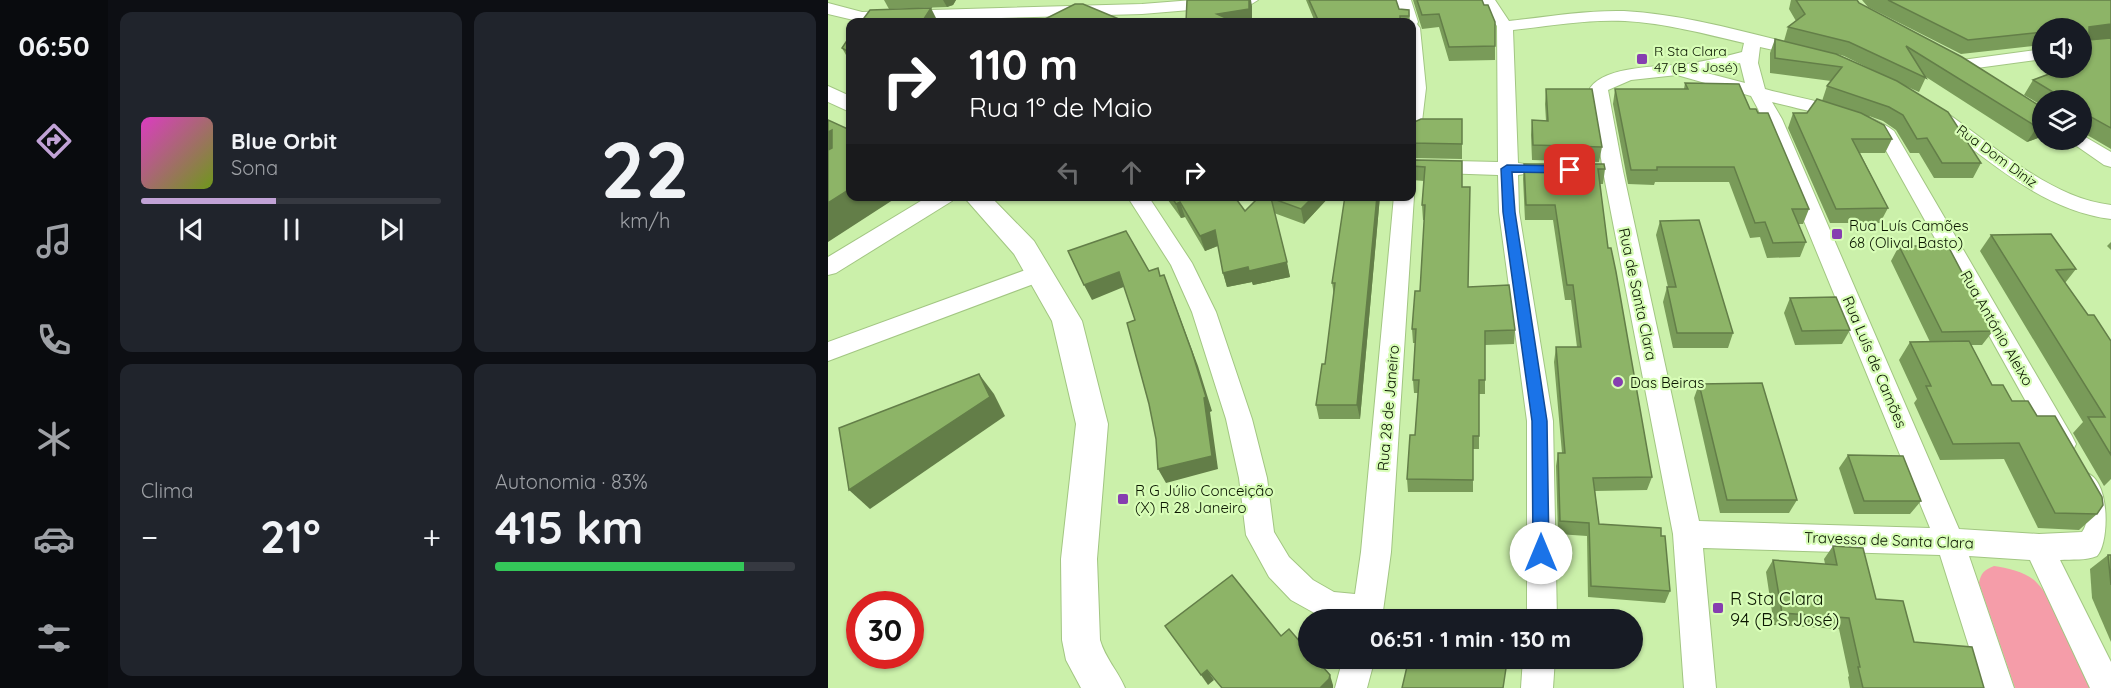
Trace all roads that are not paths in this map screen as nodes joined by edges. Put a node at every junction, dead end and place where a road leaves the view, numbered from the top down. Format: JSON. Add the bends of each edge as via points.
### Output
{"nodes":[{"id":1,"x":1250,"y":0,"type":"edge"},
{"id":2,"x":1403,"y":0,"type":"edge"},
{"id":3,"x":1487,"y":0,"type":"edge"},
{"id":4,"x":828,"y":8,"type":"edge"},
{"id":5,"x":1143,"y":16,"type":"edge"},
{"id":6,"x":955,"y":18,"type":"edge"},
{"id":7,"x":1409,"y":18,"type":"edge"},
{"id":8,"x":1505,"y":26,"type":"junction"},
{"id":9,"x":1750,"y":49,"type":"junction"},
{"id":10,"x":1942,"y":54,"type":"edge"},
{"id":11,"x":2032,"y":55,"type":"edge"},
{"id":12,"x":1818,"y":56,"type":"edge"},
{"id":13,"x":1962,"y":65,"type":"junction"},
{"id":14,"x":1677,"y":70,"type":"junction"},
{"id":15,"x":1416,"y":76,"type":"edge"},
{"id":16,"x":1985,"y":79,"type":"edge"},
{"id":17,"x":828,"y":93,"type":"edge"},
{"id":18,"x":1760,"y":95,"type":"junction"},
{"id":19,"x":1416,"y":96,"type":"edge"},
{"id":20,"x":1918,"y":102,"type":"edge"},
{"id":21,"x":846,"y":103,"type":"edge"},
{"id":22,"x":2092,"y":149,"type":"edge"},
{"id":23,"x":2111,"y":161,"type":"edge"},
{"id":24,"x":1416,"y":166,"type":"edge"},
{"id":25,"x":1507,"y":169,"type":"junction"},
{"id":26,"x":1542,"y":169,"type":"edge"},
{"id":27,"x":1589,"y":170,"type":"edge"},
{"id":28,"x":1613,"y":171,"type":"junction"},
{"id":29,"x":937,"y":201,"type":"edge"},
{"id":30,"x":980,"y":201,"type":"edge"},
{"id":31,"x":1140,"y":201,"type":"edge"},
{"id":32,"x":1404,"y":201,"type":"edge"},
{"id":33,"x":2111,"y":212,"type":"edge"},
{"id":34,"x":828,"y":267,"type":"edge"},
{"id":35,"x":1039,"y":273,"type":"junction"},
{"id":36,"x":828,"y":352,"type":"edge"},
{"id":37,"x":1688,"y":534,"type":"junction"},
{"id":38,"x":1950,"y":542,"type":"junction"},
{"id":39,"x":2090,"y":546,"type":"joint"},
{"id":40,"x":2039,"y":547,"type":"junction"},
{"id":41,"x":1342,"y":609,"type":"edge"},
{"id":42,"x":1368,"y":609,"type":"edge"},
{"id":43,"x":1542,"y":609,"type":"edge"},
{"id":44,"x":1356,"y":669,"type":"edge"},
{"id":45,"x":1538,"y":669,"type":"edge"},
{"id":46,"x":1105,"y":688,"type":"edge"},
{"id":47,"x":1351,"y":688,"type":"edge"},
{"id":48,"x":1537,"y":688,"type":"edge"},
{"id":49,"x":1700,"y":688,"type":"edge"},
{"id":50,"x":1998,"y":688,"type":"edge"},
{"id":51,"x":2107,"y":688,"type":"edge"}],
"edges":[{"from":1,"to":5,"type":"street"},
{"from":2,"to":7,"type":"street"},
{"from":3,"to":8,"type":"street"},
{"from":4,"to":6,"type":"street","via":[[862,17]]},
{"from":5,"to":6,"type":"street"},
{"from":8,"to":9,"type":"street","via":[[1625,16],[1679,23]]},
{"from":8,"to":25,"type":"street"},
{"from":9,"to":12,"type":"street"},
{"from":9,"to":14,"type":"street","name":"Rua de Santa Clara","via":[[1727,62]]},
{"from":9,"to":18,"type":"street","name":"Rua Luís de Camões","via":[[1747,68]]},
{"from":10,"to":13,"type":"street"},
{"from":11,"to":13,"type":"street"},
{"from":13,"to":16,"type":"street"},
{"from":14,"to":18,"type":"street","name":"Rua de Santa Clara"},
{"from":14,"to":28,"type":"street","name":"Rua de Santa Clara","via":[[1632,74],[1599,88]]},
{"from":15,"to":19,"type":"street"},
{"from":17,"to":21,"type":"street"},
{"from":18,"to":38,"type":"street","name":"Rua Luís de Camões"},
{"from":18,"to":39,"type":"street","name":"Rua António Aleixo","via":[[1855,119],[1887,135],[2100,510],[2101,530]]},
{"from":20,"to":33,"type":"street","name":"Rua Dom Diniz","via":[[1958,126],[2050,194]]},
{"from":22,"to":23,"type":"street"},
{"from":24,"to":25,"type":"street"},
{"from":25,"to":26,"type":"street"},
{"from":25,"to":43,"type":"street","via":[[1509,212],[1539,421]]},
{"from":27,"to":28,"type":"street"},
{"from":28,"to":37,"type":"street","name":"Rua de Santa Clara"},
{"from":29,"to":34,"type":"street"},
{"from":30,"to":35,"type":"street","via":[[1024,248]]},
{"from":31,"to":41,"type":"street","via":[[1181,263],[1204,312],[1239,419],[1253,478],[1260,535],[1279,567],[1302,590]]},
{"from":32,"to":42,"type":"street","name":"Rua 28 de Janeiro","via":[[1376,552]]},
{"from":35,"to":36,"type":"street"},
{"from":35,"to":46,"type":"street","via":[[1067,321],[1092,424],[1079,559],[1080,640],[1086,660]]},
{"from":37,"to":38,"type":"street","name":"Travessa de Santa Clara"},
{"from":37,"to":49,"type":"street","name":"Rua de Santa Clara"},
{"from":38,"to":40,"type":"street","name":"Travessa de Santa Clara"},
{"from":38,"to":50,"type":"street","name":"Rua Luís de Camões"},
{"from":39,"to":40,"type":"street","name":"Travessa de Santa Clara"},
{"from":40,"to":51,"type":"street"},
{"from":44,"to":47,"type":"street"},
{"from":45,"to":48,"type":"street"}]}
